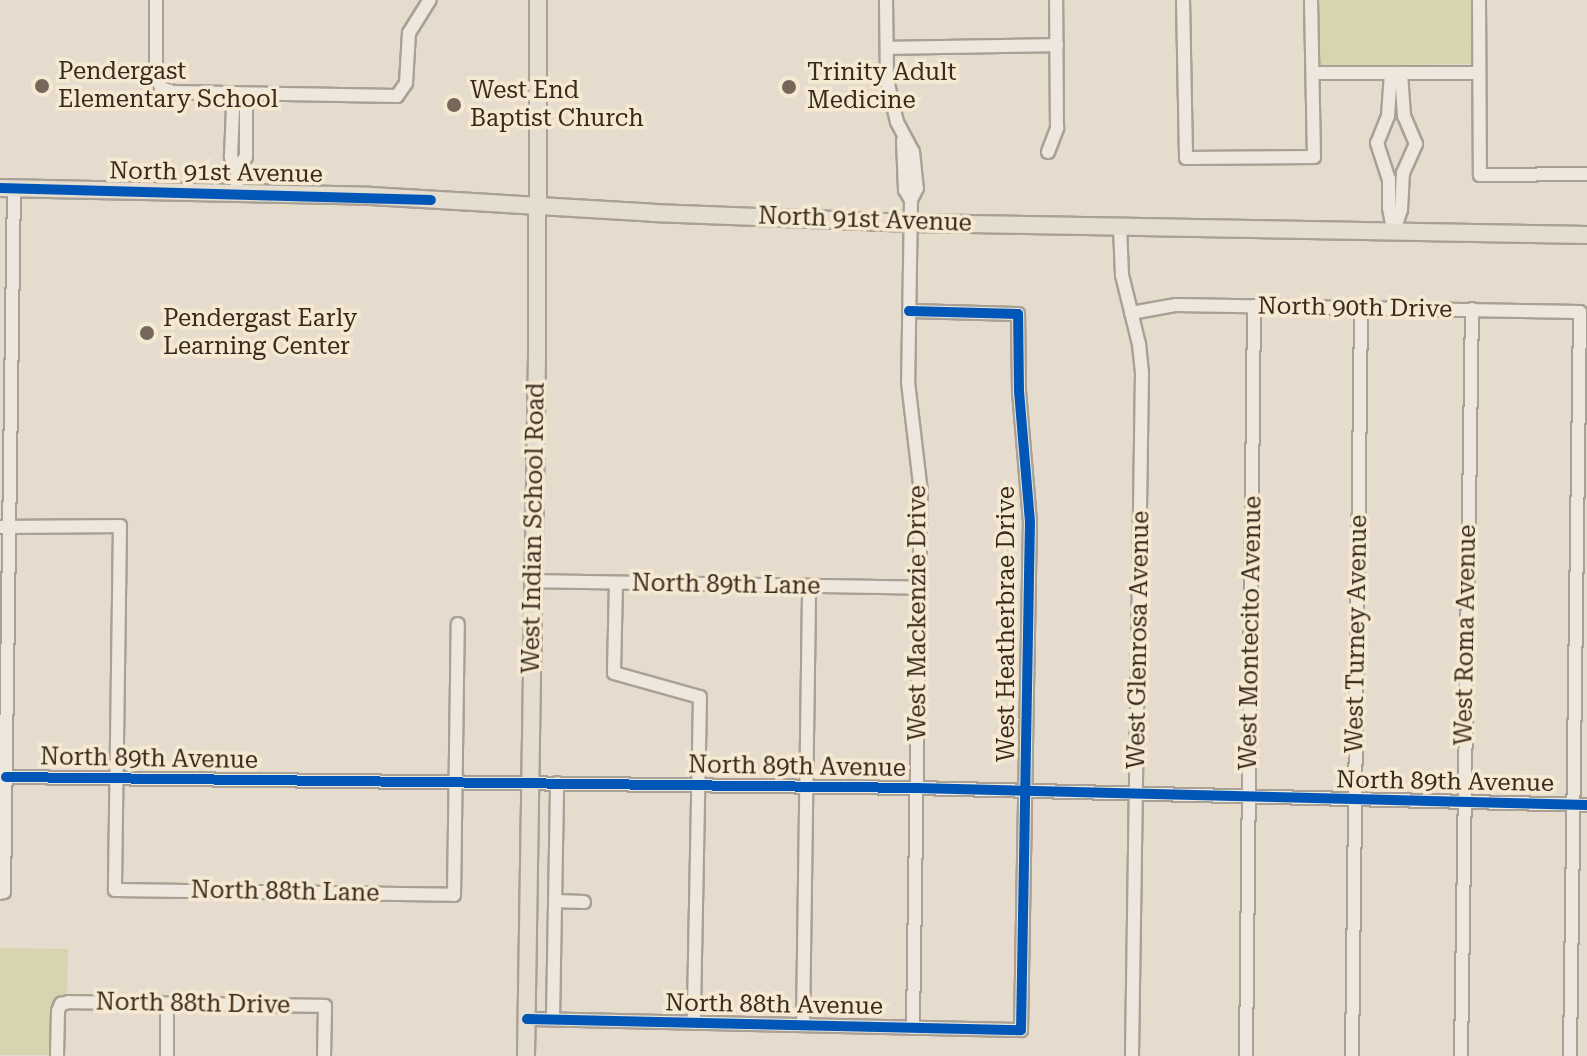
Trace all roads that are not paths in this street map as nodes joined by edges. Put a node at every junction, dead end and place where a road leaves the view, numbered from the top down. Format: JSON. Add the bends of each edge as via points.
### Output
{"nodes":[{"id":1,"x":156,"y":0,"type":"edge"},
{"id":2,"x":430,"y":0,"type":"edge"},
{"id":3,"x":538,"y":0,"type":"edge"},
{"id":4,"x":886,"y":0,"type":"edge"},
{"id":5,"x":1056,"y":0,"type":"edge"},
{"id":6,"x":1183,"y":0,"type":"edge"},
{"id":7,"x":1311,"y":0,"type":"edge"},
{"id":8,"x":1479,"y":0,"type":"edge"},
{"id":9,"x":1057,"y":45,"type":"junction"},
{"id":10,"x":887,"y":48,"type":"junction"},
{"id":11,"x":1313,"y":73,"type":"junction"},
{"id":12,"x":1396,"y":73,"type":"junction"},
{"id":13,"x":1479,"y":73,"type":"junction"},
{"id":14,"x":242,"y":97,"type":"junction"},
{"id":15,"x":1407,"y":123,"type":"junction"},
{"id":16,"x":1384,"y":125,"type":"junction"},
{"id":17,"x":1048,"y":152,"type":"dead end"},
{"id":18,"x":1587,"y":174,"type":"edge"},
{"id":19,"x":7,"y":188,"type":"edge"},
{"id":20,"x":237,"y":193,"type":"junction"},
{"id":21,"x":538,"y":205,"type":"junction"},
{"id":22,"x":912,"y":223,"type":"junction"},
{"id":23,"x":1120,"y":227,"type":"junction"},
{"id":24,"x":1394,"y":231,"type":"junction"},
{"id":25,"x":1587,"y":235,"type":"edge"},
{"id":26,"x":1254,"y":306,"type":"junction"},
{"id":27,"x":1361,"y":308,"type":"junction"},
{"id":28,"x":1472,"y":309,"type":"junction"},
{"id":29,"x":909,"y":311,"type":"junction"},
{"id":30,"x":1131,"y":313,"type":"junction"},
{"id":31,"x":5,"y":527,"type":"edge"},
{"id":32,"x":533,"y":581,"type":"junction"},
{"id":33,"x":616,"y":583,"type":"junction"},
{"id":34,"x":809,"y":587,"type":"junction"},
{"id":35,"x":919,"y":588,"type":"junction"},
{"id":36,"x":458,"y":624,"type":"dead end"},
{"id":37,"x":6,"y":777,"type":"junction"},
{"id":38,"x":118,"y":778,"type":"junction"},
{"id":39,"x":529,"y":783,"type":"junction"},
{"id":40,"x":557,"y":783,"type":"junction"},
{"id":41,"x":456,"y":784,"type":"junction"},
{"id":42,"x":697,"y":785,"type":"junction"},
{"id":43,"x":807,"y":788,"type":"junction"},
{"id":44,"x":916,"y":788,"type":"junction"},
{"id":45,"x":1027,"y":791,"type":"junction"},
{"id":46,"x":1136,"y":794,"type":"junction"},
{"id":47,"x":1249,"y":798,"type":"junction"},
{"id":48,"x":1355,"y":800,"type":"junction"},
{"id":49,"x":1464,"y":802,"type":"junction"},
{"id":50,"x":1580,"y":805,"type":"edge"},
{"id":51,"x":2,"y":892,"type":"edge"},
{"id":52,"x":555,"y":901,"type":"junction"},
{"id":53,"x":584,"y":902,"type":"dead end"},
{"id":54,"x":167,"y":1004,"type":"junction"},
{"id":55,"x":527,"y":1019,"type":"junction"},
{"id":56,"x":553,"y":1019,"type":"junction"},
{"id":57,"x":694,"y":1023,"type":"junction"},
{"id":58,"x":803,"y":1025,"type":"junction"},
{"id":59,"x":913,"y":1028,"type":"junction"},
{"id":60,"x":1021,"y":1030,"type":"joint"},
{"id":61,"x":57,"y":1056,"type":"edge"},
{"id":62,"x":167,"y":1056,"type":"edge"},
{"id":63,"x":324,"y":1056,"type":"edge"},
{"id":64,"x":526,"y":1056,"type":"edge"},
{"id":65,"x":1132,"y":1056,"type":"edge"},
{"id":66,"x":1246,"y":1056,"type":"edge"},
{"id":67,"x":1352,"y":1056,"type":"edge"},
{"id":68,"x":1461,"y":1056,"type":"edge"},
{"id":69,"x":1570,"y":1056,"type":"edge"}],
"edges":[{"from":1,"to":14,"type":"street","via":[[156,83],[173,92]]},
{"from":2,"to":14,"type":"street","via":[[409,33],[406,83],[397,96]]},
{"from":3,"to":21,"type":"main road","name":"West Indian School Road"},
{"from":4,"to":10,"type":"street","name":"West Mackenzie Drive"},
{"from":5,"to":9,"type":"street"},
{"from":6,"to":11,"type":"street","via":[[1186,158],[1314,157]]},
{"from":7,"to":11,"type":"street"},
{"from":8,"to":13,"type":"street"},
{"from":9,"to":10,"type":"street"},
{"from":9,"to":17,"type":"street","via":[[1057,128]]},
{"from":10,"to":22,"type":"street","name":"West Mackenzie Drive","via":[[887,80],[903,140]]},
{"from":11,"to":12,"type":"street"},
{"from":12,"to":13,"type":"street"},
{"from":12,"to":15,"type":"street"},
{"from":12,"to":16,"type":"street"},
{"from":13,"to":18,"type":"street","via":[[1480,175]]},
{"from":14,"to":20,"type":"street","via":[[246,157],[237,168]]},
{"from":15,"to":16,"type":"street"},
{"from":15,"to":24,"type":"street","via":[[1416,144],[1403,173]]},
{"from":16,"to":24,"type":"street","via":[[1377,143],[1387,169]]},
{"from":19,"to":20,"type":"main road","name":"North 91st Avenue"},
{"from":19,"to":31,"type":"street"},
{"from":20,"to":21,"type":"main road","name":"North 91st Avenue"},
{"from":21,"to":22,"type":"main road","name":"North 91st Avenue"},
{"from":21,"to":32,"type":"main road","name":"West Indian School Road"},
{"from":22,"to":23,"type":"main road","name":"North 91st Avenue"},
{"from":22,"to":29,"type":"street","name":"West Mackenzie Drive"},
{"from":23,"to":24,"type":"main road","name":"North 91st Avenue"},
{"from":23,"to":30,"type":"street","name":"West Glenrosa Avenue","via":[[1122,275]]},
{"from":24,"to":25,"type":"main road","name":"North 91st Avenue"},
{"from":26,"to":27,"type":"street","name":"North 90th Drive"},
{"from":26,"to":30,"type":"street","name":"North 90th Drive","via":[[1176,305]]},
{"from":26,"to":47,"type":"street","name":"West Montecito Avenue"},
{"from":27,"to":28,"type":"street","name":"North 90th Drive"},
{"from":27,"to":48,"type":"street","name":"West Turney Avenue"},
{"from":28,"to":49,"type":"street","name":"West Roma Avenue"},
{"from":28,"to":50,"type":"street","name":"North 90th Drive","via":[[1580,312]]},
{"from":29,"to":35,"type":"street","name":"West Mackenzie Drive","via":[[908,382],[921,493]]},
{"from":29,"to":45,"type":"street","name":"West Heatherbrae Drive","via":[[1018,314],[1030,522]]},
{"from":30,"to":46,"type":"street","name":"West Glenrosa Avenue","via":[[1142,393]]},
{"from":31,"to":37,"type":"street"},
{"from":31,"to":38,"type":"street","via":[[120,526]]},
{"from":32,"to":33,"type":"street","name":"North 89th Lane"},
{"from":32,"to":39,"type":"main road","name":"West Indian School Road"},
{"from":33,"to":34,"type":"street","name":"North 89th Lane"},
{"from":33,"to":42,"type":"street","via":[[614,673],[700,697]]},
{"from":34,"to":35,"type":"street","name":"North 89th Lane"},
{"from":34,"to":43,"type":"street"},
{"from":35,"to":44,"type":"street","name":"West Mackenzie Drive"},
{"from":36,"to":41,"type":"street"},
{"from":37,"to":38,"type":"street","name":"North 89th Avenue"},
{"from":37,"to":51,"type":"street"},
{"from":38,"to":41,"type":"street","name":"North 89th Avenue"},
{"from":38,"to":41,"type":"street","name":"North 88th Lane","via":[[115,890],[454,895]]},
{"from":39,"to":40,"type":"street","name":"North 89th Avenue"},
{"from":39,"to":41,"type":"street","name":"North 89th Avenue"},
{"from":39,"to":55,"type":"main road","name":"West Indian School Road"},
{"from":40,"to":42,"type":"street","name":"North 89th Avenue"},
{"from":40,"to":52,"type":"street"},
{"from":42,"to":43,"type":"street","name":"North 89th Avenue"},
{"from":42,"to":57,"type":"street"},
{"from":43,"to":44,"type":"street","name":"North 89th Avenue"},
{"from":43,"to":58,"type":"street"},
{"from":44,"to":45,"type":"street","name":"North 89th Avenue"},
{"from":44,"to":59,"type":"street","name":"West Mackenzie Drive"},
{"from":45,"to":46,"type":"street","name":"North 89th Avenue"},
{"from":45,"to":60,"type":"street","name":"West Heatherbrae Drive"},
{"from":46,"to":47,"type":"street","name":"North 89th Avenue"},
{"from":46,"to":65,"type":"street","name":"West Glenrosa Avenue"},
{"from":47,"to":48,"type":"street","name":"North 89th Avenue"},
{"from":47,"to":66,"type":"street","name":"West Montecito Avenue"},
{"from":48,"to":49,"type":"street","name":"North 89th Avenue"},
{"from":48,"to":67,"type":"street","name":"West Turney Avenue"},
{"from":49,"to":50,"type":"street","name":"North 89th Avenue"},
{"from":49,"to":68,"type":"street","name":"West Roma Avenue"},
{"from":50,"to":69,"type":"street"},
{"from":52,"to":53,"type":"street"},
{"from":52,"to":56,"type":"street"},
{"from":54,"to":61,"type":"street","name":"North 88th Drive","via":[[61,1004]]},
{"from":54,"to":62,"type":"street"},
{"from":54,"to":63,"type":"street","name":"North 88th Drive","via":[[325,1006]]},
{"from":55,"to":56,"type":"street","name":"North 88th Avenue"},
{"from":55,"to":64,"type":"main road","name":"West Indian School Road"},
{"from":56,"to":57,"type":"street","name":"North 88th Avenue"},
{"from":57,"to":58,"type":"street","name":"North 88th Avenue"},
{"from":58,"to":59,"type":"street","name":"North 88th Avenue"},
{"from":59,"to":60,"type":"street","name":"North 88th Avenue"}]}
